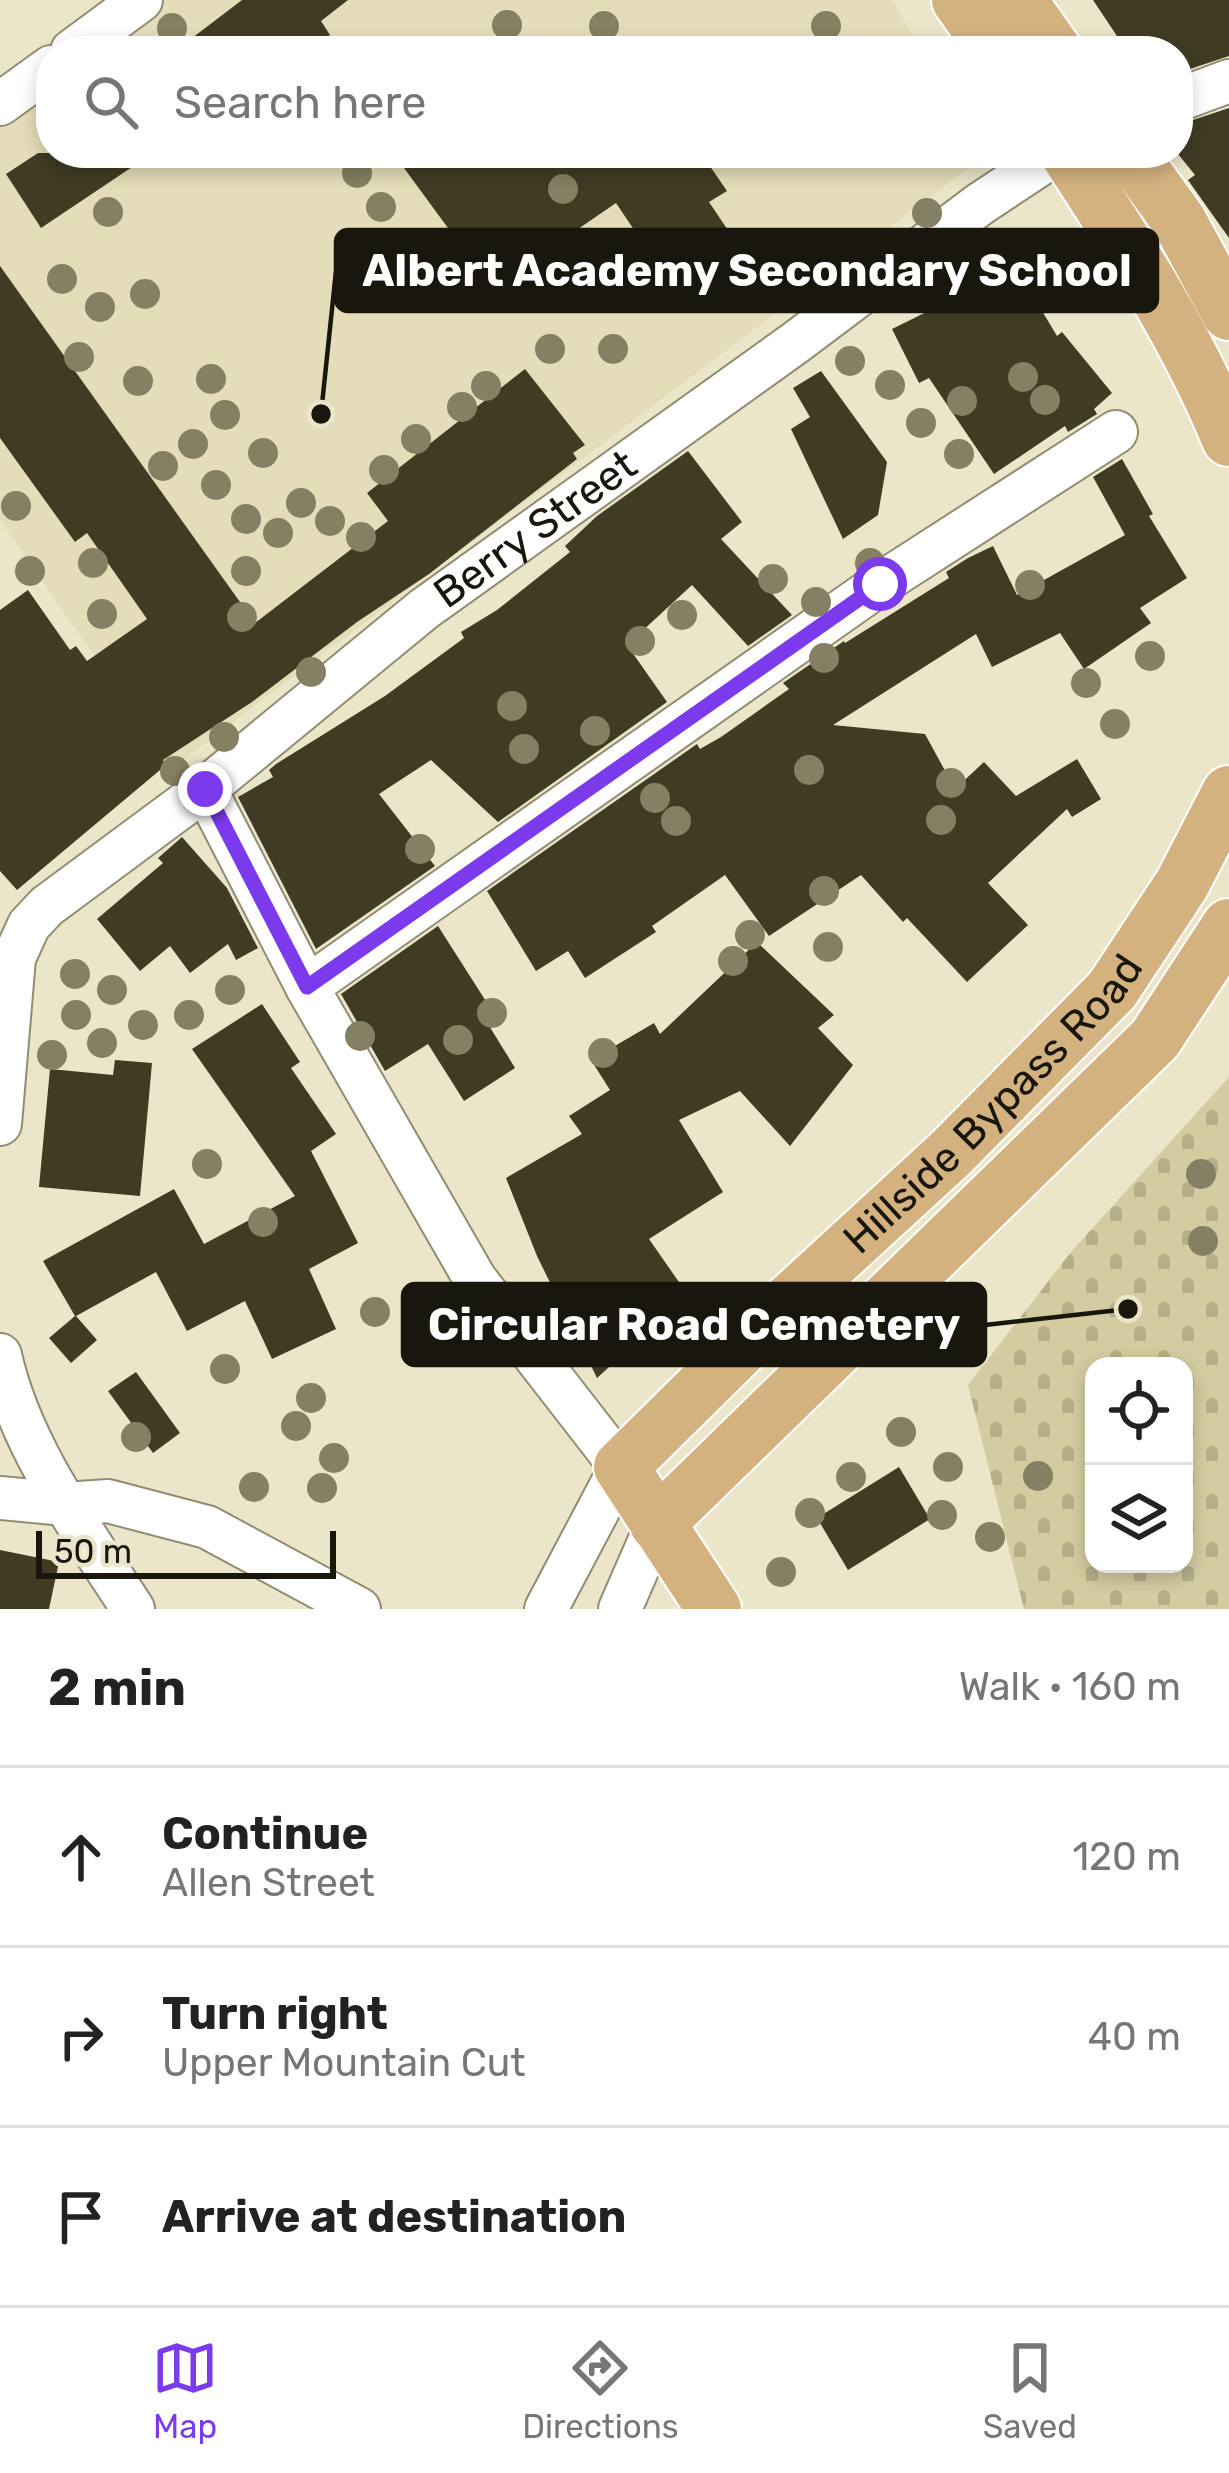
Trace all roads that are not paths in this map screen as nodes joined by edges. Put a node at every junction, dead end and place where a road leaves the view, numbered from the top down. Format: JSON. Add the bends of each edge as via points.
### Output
{"nodes":[{"id":1,"x":141,"y":0,"type":"edge"},
{"id":2,"x":958,"y":0,"type":"edge"},
{"id":3,"x":1019,"y":0,"type":"edge"},
{"id":4,"x":86,"y":26,"type":"edge"},
{"id":5,"x":984,"y":36,"type":"edge"},
{"id":6,"x":1044,"y":36,"type":"edge"},
{"id":7,"x":36,"y":78,"type":"edge"},
{"id":8,"x":1229,"y":81,"type":"edge"},
{"id":9,"x":1193,"y":94,"type":"edge"},
{"id":10,"x":0,"y":104,"type":"edge"},
{"id":11,"x":1038,"y":168,"type":"edge"},
{"id":12,"x":1072,"y":168,"type":"edge"},
{"id":13,"x":1141,"y":168,"type":"edge"},
{"id":14,"x":1229,"y":313,"type":"edge"},
{"id":15,"x":1116,"y":432,"type":"dead end"},
{"id":16,"x":1229,"y":439,"type":"edge"},
{"id":17,"x":205,"y":789,"type":"junction"},
{"id":18,"x":1229,"y":794,"type":"edge"},
{"id":19,"x":1229,"y":926,"type":"edge"},
{"id":20,"x":307,"y":987,"type":"junction"},
{"id":21,"x":0,"y":1124,"type":"edge"},
{"id":22,"x":0,"y":1355,"type":"edge"},
{"id":23,"x":621,"y":1467,"type":"junction"},
{"id":24,"x":0,"y":1498,"type":"edge"},
{"id":25,"x":65,"y":1504,"type":"junction"},
{"id":26,"x":657,"y":1524,"type":"junction"},
{"id":27,"x":133,"y":1609,"type":"edge"},
{"id":28,"x":359,"y":1609,"type":"edge"},
{"id":29,"x":546,"y":1609,"type":"edge"},
{"id":30,"x":620,"y":1609,"type":"edge"},
{"id":31,"x":714,"y":1609,"type":"edge"}],
"edges":[{"from":1,"to":4,"type":"street"},
{"from":2,"to":5,"type":"main road"},
{"from":3,"to":6,"type":"main road"},
{"from":7,"to":10,"type":"street"},
{"from":8,"to":9,"type":"street"},
{"from":11,"to":17,"type":"street","name":"Berry Street","via":[[424,610]]},
{"from":12,"to":16,"type":"main road","via":[[1202,374]]},
{"from":13,"to":14,"type":"main road"},
{"from":15,"to":20,"type":"street","via":[[880,584]]},
{"from":17,"to":20,"type":"street"},
{"from":17,"to":21,"type":"street","name":"Berry Street","via":[[29,925],[14,958]]},
{"from":18,"to":23,"type":"main road","name":"Hillside Bypass Road","via":[[1112,990]]},
{"from":19,"to":26,"type":"main road","name":"Hillside Bypass Road","via":[[1155,1039]]},
{"from":20,"to":23,"type":"street","via":[[475,1279]]},
{"from":22,"to":25,"type":"street","via":[[9,1395]]},
{"from":23,"to":26,"type":"main road"},
{"from":23,"to":29,"type":"street","name":"Hillside Bypass Road"},
{"from":24,"to":25,"type":"street"},
{"from":25,"to":27,"type":"street"},
{"from":25,"to":28,"type":"street","via":[[107,1501],[206,1526]]},
{"from":26,"to":30,"type":"street","name":"Hillside Bypass Road"},
{"from":26,"to":31,"type":"main road"}]}
